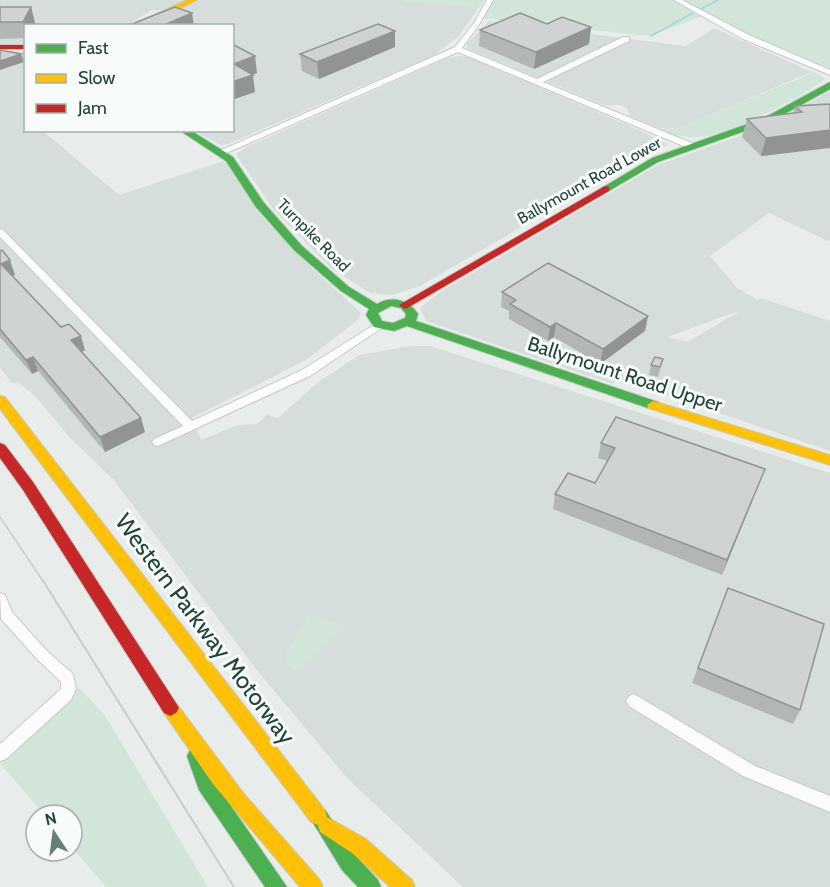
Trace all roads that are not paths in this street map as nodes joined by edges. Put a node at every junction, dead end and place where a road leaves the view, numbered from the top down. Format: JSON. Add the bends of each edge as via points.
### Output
{"nodes":[{"id":1,"x":193,"y":0,"type":"edge"},
{"id":2,"x":490,"y":0,"type":"edge"},
{"id":3,"x":677,"y":0,"type":"edge"},
{"id":4,"x":139,"y":24,"type":"edge"},
{"id":5,"x":626,"y":39,"type":"dead end"},
{"id":6,"x":0,"y":47,"type":"edge"},
{"id":7,"x":24,"y":47,"type":"edge"},
{"id":8,"x":458,"y":49,"type":"junction"},
{"id":9,"x":830,"y":73,"type":"edge"},
{"id":10,"x":537,"y":82,"type":"junction"},
{"id":11,"x":830,"y":85,"type":"edge"},
{"id":12,"x":186,"y":132,"type":"edge"},
{"id":13,"x":691,"y":146,"type":"junction"},
{"id":14,"x":221,"y":152,"type":"junction"},
{"id":15,"x":0,"y":232,"type":"edge"},
{"id":16,"x":405,"y":305,"type":"junction"},
{"id":17,"x":376,"y":308,"type":"junction"},
{"id":18,"x":408,"y":322,"type":"junction"},
{"id":19,"x":381,"y":325,"type":"junction"},
{"id":20,"x":0,"y":400,"type":"edge"},
{"id":21,"x":191,"y":426,"type":"junction"},
{"id":22,"x":158,"y":442,"type":"dead end"},
{"id":23,"x":0,"y":447,"type":"edge"},
{"id":24,"x":830,"y":460,"type":"edge"},
{"id":25,"x":1,"y":606,"type":"edge"},
{"id":26,"x":634,"y":701,"type":"dead end"},
{"id":27,"x":193,"y":744,"type":"junction"},
{"id":28,"x":0,"y":754,"type":"edge"},
{"id":29,"x":830,"y":804,"type":"edge"},
{"id":30,"x":326,"y":826,"type":"junction"},
{"id":31,"x":277,"y":887,"type":"edge"},
{"id":32,"x":313,"y":887,"type":"edge"},
{"id":33,"x":371,"y":887,"type":"edge"},
{"id":34,"x":405,"y":887,"type":"edge"}],
"edges":[{"from":1,"to":4,"type":"main road"},
{"from":2,"to":8,"type":"street"},
{"from":3,"to":9,"type":"street","via":[[746,38]]},
{"from":5,"to":10,"type":"street"},
{"from":6,"to":7,"type":"main road"},
{"from":8,"to":10,"type":"street"},
{"from":8,"to":14,"type":"street"},
{"from":10,"to":13,"type":"street"},
{"from":11,"to":13,"type":"main road","name":"Ballymount Road Lower","via":[[767,120]]},
{"from":12,"to":14,"type":"main road","name":"Turnpike Road"},
{"from":13,"to":16,"type":"main road","name":"Ballymount Road Lower","via":[[635,171]]},
{"from":14,"to":17,"type":"main road","name":"Turnpike Road","via":[[239,169],[272,219],[334,280]]},
{"from":15,"to":21,"type":"street"},
{"from":16,"to":17,"type":"main road","via":[[387,303]]},
{"from":16,"to":18,"type":"main road","via":[[412,314]]},
{"from":17,"to":19,"type":"main road","via":[[373,319]]},
{"from":18,"to":19,"type":"main road","via":[[396,327]]},
{"from":18,"to":24,"type":"main road","name":"Ballymount Road Upper"},
{"from":19,"to":21,"type":"street","via":[[306,373]]},
{"from":20,"to":30,"type":"main road","name":"Western Parkway Motorway","via":[[78,496],[245,725]]},
{"from":21,"to":22,"type":"street"},
{"from":23,"to":27,"type":"main road"},
{"from":25,"to":28,"type":"street","via":[[69,684],[66,694]]},
{"from":26,"to":29,"type":"street","via":[[749,771]]},
{"from":27,"to":31,"type":"main road","via":[[205,783]]},
{"from":27,"to":32,"type":"main road"},
{"from":30,"to":33,"type":"main road","name":"Western Parkway Motorway","via":[[349,863]]},
{"from":30,"to":34,"type":"main road","via":[[348,836]]}]}
